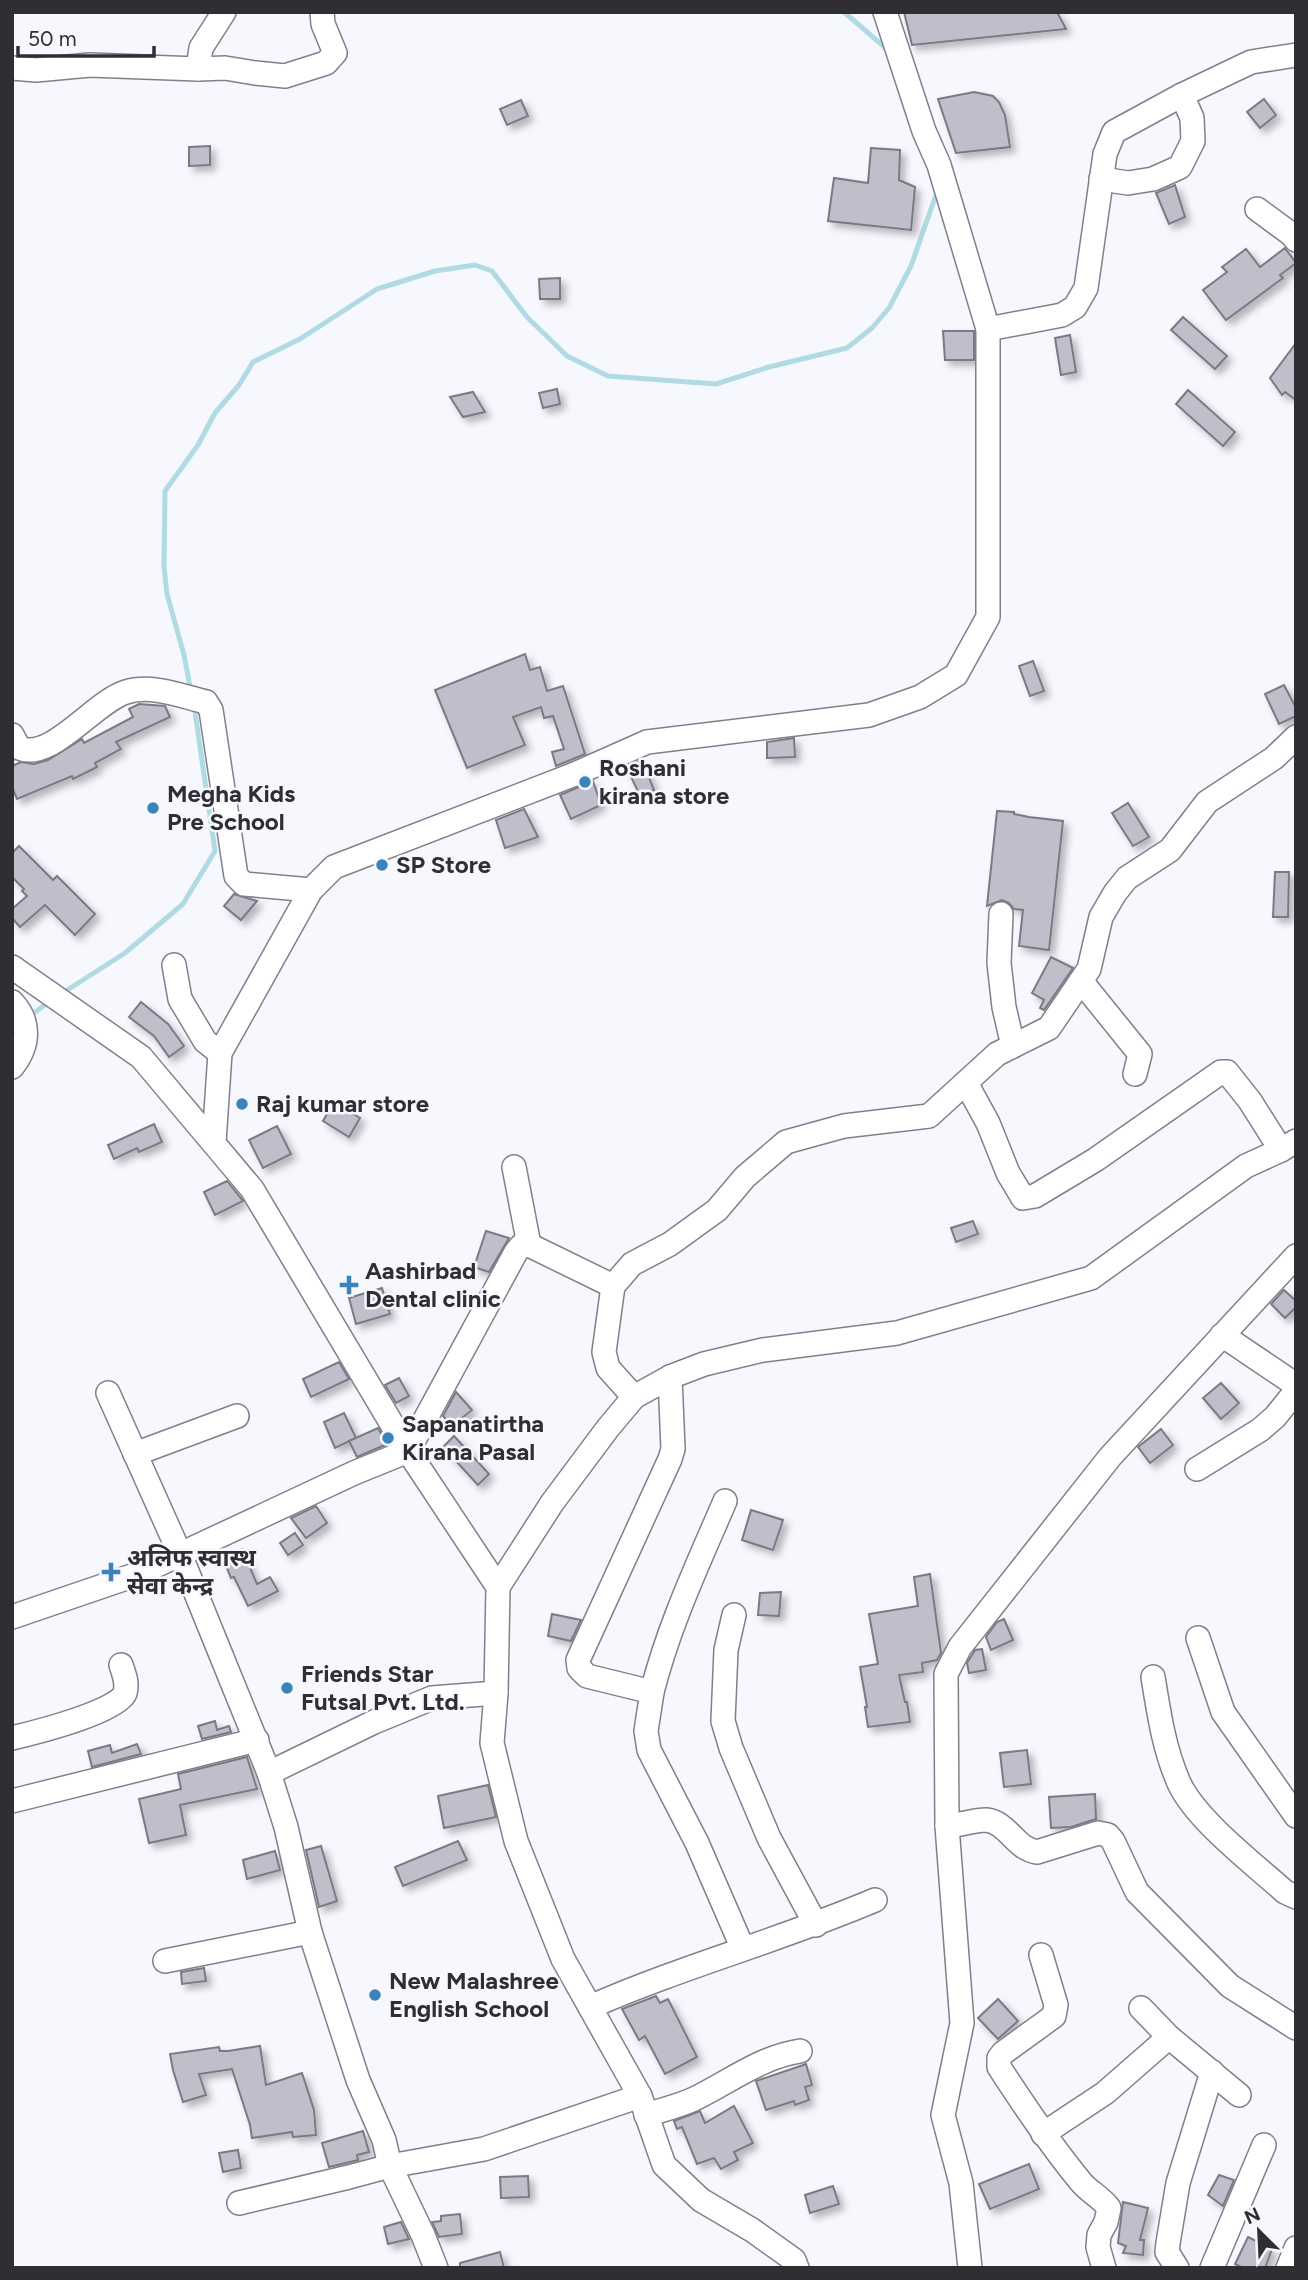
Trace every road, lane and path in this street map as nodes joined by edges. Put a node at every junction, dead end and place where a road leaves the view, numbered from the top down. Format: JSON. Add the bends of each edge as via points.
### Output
{"nodes":[{"id":1,"x":224,"y":12,"type":"edge"},
{"id":2,"x":322,"y":12,"type":"edge"},
{"id":3,"x":885,"y":12,"type":"edge"},
{"id":4,"x":1296,"y":55,"type":"edge"},
{"id":5,"x":12,"y":68,"type":"edge"},
{"id":6,"x":198,"y":69,"type":"junction"},
{"id":7,"x":1182,"y":95,"type":"junction"},
{"id":8,"x":1101,"y":179,"type":"junction"},
{"id":9,"x":1257,"y":209,"type":"dead end"},
{"id":10,"x":1296,"y":240,"type":"edge"},
{"id":11,"x":988,"y":329,"type":"junction"},
{"id":12,"x":12,"y":735,"type":"edge"},
{"id":13,"x":1296,"y":737,"type":"edge"},
{"id":14,"x":311,"y":890,"type":"junction"},
{"id":15,"x":1001,"y":914,"type":"dead end"},
{"id":16,"x":174,"y":965,"type":"dead end"},
{"id":17,"x":12,"y":967,"type":"edge"},
{"id":18,"x":1081,"y":981,"type":"junction"},
{"id":19,"x":12,"y":1002,"type":"edge"},
{"id":20,"x":1013,"y":1046,"type":"junction"},
{"id":21,"x":220,"y":1053,"type":"junction"},
{"id":22,"x":12,"y":1067,"type":"edge"},
{"id":23,"x":1135,"y":1074,"type":"dead end"},
{"id":24,"x":966,"y":1083,"type":"junction"},
{"id":25,"x":214,"y":1142,"type":"junction"},
{"id":26,"x":1288,"y":1146,"type":"edge"},
{"id":27,"x":513,"y":1167,"type":"dead end"},
{"id":28,"x":529,"y":1245,"type":"junction"},
{"id":29,"x":1296,"y":1256,"type":"edge"},
{"id":30,"x":613,"y":1286,"type":"junction"},
{"id":31,"x":1222,"y":1335,"type":"junction"},
{"id":32,"x":670,"y":1377,"type":"junction"},
{"id":33,"x":1296,"y":1385,"type":"edge"},
{"id":34,"x":1296,"y":1391,"type":"edge"},
{"id":35,"x":108,"y":1394,"type":"dead end"},
{"id":36,"x":634,"y":1397,"type":"junction"},
{"id":37,"x":237,"y":1416,"type":"dead end"},
{"id":38,"x":408,"y":1451,"type":"junction"},
{"id":39,"x":135,"y":1454,"type":"junction"},
{"id":40,"x":1197,"y":1469,"type":"dead end"},
{"id":41,"x":725,"y":1501,"type":"dead end"},
{"id":42,"x":180,"y":1554,"type":"junction"},
{"id":43,"x":498,"y":1587,"type":"junction"},
{"id":44,"x":734,"y":1615,"type":"dead end"},
{"id":45,"x":12,"y":1616,"type":"edge"},
{"id":46,"x":1198,"y":1638,"type":"dead end"},
{"id":47,"x":121,"y":1665,"type":"dead end"},
{"id":48,"x":1153,"y":1677,"type":"dead end"},
{"id":49,"x":652,"y":1692,"type":"junction"},
{"id":50,"x":496,"y":1693,"type":"junction"},
{"id":51,"x":12,"y":1738,"type":"edge"},
{"id":52,"x":257,"y":1740,"type":"junction"},
{"id":53,"x":270,"y":1773,"type":"junction"},
{"id":54,"x":12,"y":1801,"type":"edge"},
{"id":55,"x":1296,"y":1816,"type":"edge"},
{"id":56,"x":947,"y":1826,"type":"junction"},
{"id":57,"x":1292,"y":1889,"type":"edge"},
{"id":58,"x":875,"y":1900,"type":"dead end"},
{"id":59,"x":816,"y":1925,"type":"junction"},
{"id":60,"x":310,"y":1932,"type":"junction"},
{"id":61,"x":743,"y":1949,"type":"junction"},
{"id":62,"x":1041,"y":1955,"type":"dead end"},
{"id":63,"x":165,"y":1961,"type":"dead end"},
{"id":64,"x":590,"y":2007,"type":"junction"},
{"id":65,"x":1141,"y":2008,"type":"dead end"},
{"id":66,"x":1296,"y":2028,"type":"edge"},
{"id":67,"x":1169,"y":2037,"type":"junction"},
{"id":68,"x":800,"y":2051,"type":"dead end"},
{"id":69,"x":1212,"y":2072,"type":"junction"},
{"id":70,"x":1239,"y":2095,"type":"dead end"},
{"id":71,"x":643,"y":2105,"type":"junction"},
{"id":72,"x":1043,"y":2134,"type":"junction"},
{"id":73,"x":1264,"y":2145,"type":"dead end"},
{"id":74,"x":390,"y":2166,"type":"junction"},
{"id":75,"x":239,"y":2203,"type":"dead end"},
{"id":76,"x":1296,"y":2248,"type":"edge"},
{"id":77,"x":436,"y":2268,"type":"edge"},
{"id":78,"x":797,"y":2268,"type":"edge"},
{"id":79,"x":970,"y":2268,"type":"edge"},
{"id":80,"x":1104,"y":2268,"type":"edge"},
{"id":81,"x":1177,"y":2268,"type":"edge"},
{"id":82,"x":1212,"y":2268,"type":"edge"},
{"id":83,"x":1288,"y":2268,"type":"edge"}],
"edges":[{"from":1,"to":6,"type":"street","via":[[201,48]]},
{"from":2,"to":6,"type":"street","via":[[335,53],[326,63],[285,75]]},
{"from":3,"to":11,"type":"street","via":[[939,165]]},
{"from":4,"to":7,"type":"street","via":[[1251,62]]},
{"from":5,"to":6,"type":"street"},
{"from":7,"to":8,"type":"street","via":[[1114,132]]},
{"from":7,"to":8,"type":"street","via":[[1192,118],[1193,141],[1180,167],[1153,179],[1128,183]]},
{"from":8,"to":11,"type":"street","via":[[1086,288],[1075,307],[1062,315]]},
{"from":9,"to":10,"type":"street"},
{"from":11,"to":14,"type":"street","via":[[988,617],[956,674],[920,698],[869,715],[647,742],[334,867]]},
{"from":12,"to":14,"type":"street","via":[[19,748],[37,751],[125,692],[157,690],[206,702],[211,710],[236,876],[244,884]]},
{"from":13,"to":18,"type":"street","via":[[1274,758],[1207,802],[1170,850],[1127,878],[1101,917],[1089,969]]},
{"from":14,"to":21,"type":"street"},
{"from":15,"to":20,"type":"street","via":[[999,962]]},
{"from":16,"to":21,"type":"street","via":[[180,999],[205,1041]]},
{"from":17,"to":25,"type":"street","via":[[141,1057]]},
{"from":18,"to":20,"type":"street","via":[[1049,1028]]},
{"from":18,"to":23,"type":"street","via":[[1140,1054]]},
{"from":19,"to":22,"type":"street","via":[[24,1018],[26,1045]]},
{"from":20,"to":24,"type":"street","via":[[997,1054]]},
{"from":21,"to":25,"type":"street"},
{"from":24,"to":26,"type":"street","via":[[1023,1198],[1035,1196],[1095,1160],[1221,1073],[1227,1072]]},
{"from":24,"to":30,"type":"street","via":[[929,1116],[844,1126],[786,1142],[745,1177],[718,1210],[632,1264]]},
{"from":25,"to":38,"type":"street","via":[[258,1200]]},
{"from":26,"to":32,"type":"street","via":[[1246,1166],[1091,1278],[897,1334],[763,1350]]},
{"from":27,"to":28,"type":"street"},
{"from":28,"to":30,"type":"street"},
{"from":28,"to":38,"type":"street","via":[[516,1252]]},
{"from":29,"to":31,"type":"street"},
{"from":30,"to":36,"type":"street","via":[[604,1352],[608,1368]]},
{"from":31,"to":33,"type":"street"},
{"from":31,"to":56,"type":"street","via":[[1110,1458],[960,1647],[946,1674]]},
{"from":32,"to":36,"type":"street"},
{"from":32,"to":49,"type":"street","via":[[670,1459],[578,1660],[587,1676]]},
{"from":34,"to":40,"type":"street","via":[[1260,1430]]},
{"from":35,"to":39,"type":"street"},
{"from":36,"to":43,"type":"street","via":[[552,1503]]},
{"from":37,"to":39,"type":"street"},
{"from":38,"to":42,"type":"street"},
{"from":38,"to":43,"type":"street"},
{"from":39,"to":42,"type":"street"},
{"from":41,"to":49,"type":"street","via":[[670,1631]]},
{"from":42,"to":45,"type":"street","via":[[138,1574]]},
{"from":42,"to":52,"type":"street"},
{"from":43,"to":50,"type":"street"},
{"from":44,"to":59,"type":"street","via":[[726,1650],[723,1721],[769,1839]]},
{"from":46,"to":55,"type":"street","via":[[1223,1712]]},
{"from":47,"to":51,"type":"street","via":[[126,1681],[119,1701]]},
{"from":48,"to":57,"type":"street","via":[[1164,1742],[1180,1785],[1207,1821]]},
{"from":49,"to":61,"type":"street","via":[[646,1731],[649,1750]]},
{"from":50,"to":53,"type":"street","via":[[432,1698]]},
{"from":50,"to":64,"type":"street","via":[[492,1743],[516,1841],[564,1959]]},
{"from":52,"to":53,"type":"street"},
{"from":52,"to":54,"type":"street"},
{"from":53,"to":60,"type":"street"},
{"from":56,"to":66,"type":"street","via":[[988,1820],[1027,1851],[1037,1852],[1098,1833],[1108,1835],[1137,1892],[1230,1986]]},
{"from":56,"to":79,"type":"street","via":[[962,2022],[943,2115],[961,2183]]},
{"from":58,"to":59,"type":"street"},
{"from":59,"to":61,"type":"street"},
{"from":60,"to":63,"type":"street"},
{"from":60,"to":74,"type":"street"},
{"from":61,"to":64,"type":"street"},
{"from":62,"to":72,"type":"street","via":[[1056,2005],[1054,2016],[999,2058],[999,2067]]},
{"from":64,"to":71,"type":"street"},
{"from":65,"to":67,"type":"street"},
{"from":67,"to":69,"type":"street"},
{"from":67,"to":72,"type":"street","via":[[1105,2093]]},
{"from":68,"to":71,"type":"street","via":[[744,2071],[692,2100]]},
{"from":69,"to":70,"type":"street"},
{"from":69,"to":81,"type":"street","via":[[1178,2183],[1167,2252]]},
{"from":71,"to":74,"type":"street","via":[[484,2149]]},
{"from":71,"to":78,"type":"street","via":[[664,2165],[701,2200],[752,2230],[794,2260]]},
{"from":72,"to":80,"type":"street","via":[[1084,2186],[1109,2208],[1098,2247]]},
{"from":73,"to":82,"type":"street"},
{"from":74,"to":75,"type":"street"},
{"from":74,"to":77,"type":"street"},
{"from":76,"to":83,"type":"street"}]}
